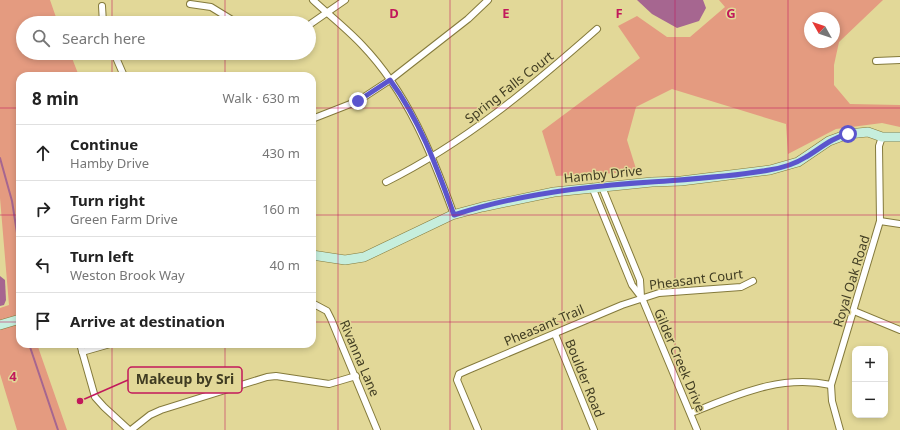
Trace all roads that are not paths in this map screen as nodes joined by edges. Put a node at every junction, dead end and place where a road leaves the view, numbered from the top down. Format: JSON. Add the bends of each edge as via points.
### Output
{"nodes":[{"id":1,"x":313,"y":0,"type":"edge"},
{"id":2,"x":345,"y":0,"type":"edge"},
{"id":3,"x":488,"y":0,"type":"edge"},
{"id":4,"x":190,"y":4,"type":"dead end"},
{"id":5,"x":102,"y":6,"type":"dead end"},
{"id":6,"x":327,"y":14,"type":"junction"},
{"id":7,"x":103,"y":16,"type":"edge"},
{"id":8,"x":226,"y":16,"type":"edge"},
{"id":9,"x":316,"y":21,"type":"edge"},
{"id":10,"x":597,"y":29,"type":"dead end"},
{"id":11,"x":117,"y":60,"type":"edge"},
{"id":12,"x":900,"y":60,"type":"edge"},
{"id":13,"x":876,"y":61,"type":"dead end"},
{"id":14,"x":122,"y":72,"type":"edge"},
{"id":15,"x":390,"y":80,"type":"junction"},
{"id":16,"x":316,"y":117,"type":"edge"},
{"id":17,"x":882,"y":137,"type":"junction"},
{"id":18,"x":900,"y":137,"type":"edge"},
{"id":19,"x":432,"y":157,"type":"junction"},
{"id":20,"x":386,"y":182,"type":"dead end"},
{"id":21,"x":597,"y":187,"type":"junction"},
{"id":22,"x":454,"y":215,"type":"junction"},
{"id":23,"x":880,"y":221,"type":"junction"},
{"id":24,"x":900,"y":224,"type":"edge"},
{"id":25,"x":316,"y":256,"type":"edge"},
{"id":26,"x":753,"y":281,"type":"dead end"},
{"id":27,"x":642,"y":298,"type":"junction"},
{"id":28,"x":316,"y":305,"type":"edge"},
{"id":29,"x":854,"y":311,"type":"junction"},
{"id":30,"x":16,"y":320,"type":"edge"},
{"id":31,"x":0,"y":325,"type":"edge"},
{"id":32,"x":900,"y":330,"type":"edge"},
{"id":33,"x":555,"y":334,"type":"junction"},
{"id":34,"x":81,"y":348,"type":"edge"},
{"id":35,"x":96,"y":348,"type":"edge"},
{"id":36,"x":82,"y":352,"type":"junction"},
{"id":37,"x":356,"y":376,"type":"junction"},
{"id":38,"x":831,"y":385,"type":"junction"},
{"id":39,"x":691,"y":413,"type":"junction"},
{"id":40,"x":130,"y":430,"type":"edge"},
{"id":41,"x":377,"y":430,"type":"edge"},
{"id":42,"x":478,"y":430,"type":"edge"},
{"id":43,"x":594,"y":430,"type":"edge"},
{"id":44,"x":697,"y":430,"type":"edge"},
{"id":45,"x":840,"y":430,"type":"edge"}],
"edges":[{"from":1,"to":6,"type":"street"},
{"from":2,"to":6,"type":"street"},
{"from":3,"to":15,"type":"street","via":[[468,19]]},
{"from":4,"to":8,"type":"street","via":[[211,7]]},
{"from":5,"to":7,"type":"street"},
{"from":6,"to":9,"type":"street"},
{"from":6,"to":15,"type":"street","via":[[362,45]]},
{"from":10,"to":19,"type":"street","name":"Spring Falls Court","via":[[534,84],[453,145]]},
{"from":11,"to":14,"type":"street"},
{"from":12,"to":13,"type":"street"},
{"from":15,"to":16,"type":"street","via":[[358,101]]},
{"from":15,"to":19,"type":"street","via":[[416,121]]},
{"from":17,"to":18,"type":"street","name":"Hamby Drive"},
{"from":17,"to":21,"type":"street","name":"Hamby Drive","via":[[868,132],[843,135],[829,141],[798,162],[770,170],[681,181]]},
{"from":17,"to":23,"type":"street","name":"Royal Oak Road"},
{"from":19,"to":20,"type":"street","name":"Spring Falls Court"},
{"from":19,"to":22,"type":"street"},
{"from":21,"to":22,"type":"street","name":"Hamby Drive","via":[[554,192]]},
{"from":21,"to":27,"type":"street","name":"Gilder Creek Drive","via":[[632,285]]},
{"from":21,"to":27,"type":"street","name":"Gilder Creek Drive","via":[[640,280]]},
{"from":22,"to":25,"type":"street","name":"Hamby Drive","via":[[364,257],[345,260]]},
{"from":23,"to":24,"type":"street"},
{"from":23,"to":29,"type":"street","name":"Royal Oak Road"},
{"from":26,"to":27,"type":"street","name":"Pheasant Court","via":[[741,287],[659,293]]},
{"from":27,"to":33,"type":"street","name":"Pheasant Trail"},
{"from":27,"to":39,"type":"street","name":"Gilder Creek Drive"},
{"from":28,"to":37,"type":"street","name":"Rivanna Lane","via":[[327,312]]},
{"from":29,"to":32,"type":"street"},
{"from":29,"to":38,"type":"street","name":"Royal Oak Road"},
{"from":30,"to":31,"type":"street"},
{"from":33,"to":42,"type":"street","name":"Pheasant Trail","via":[[458,376],[457,380]]},
{"from":33,"to":43,"type":"street","name":"Boulder Road"},
{"from":34,"to":36,"type":"street"},
{"from":35,"to":36,"type":"street"},
{"from":36,"to":40,"type":"street","via":[[95,397]]},
{"from":37,"to":40,"type":"street","via":[[329,384],[276,376],[267,377],[161,410]]},
{"from":37,"to":41,"type":"street","name":"Rivanna Lane"},
{"from":38,"to":39,"type":"street","via":[[817,382],[767,385]]},
{"from":38,"to":45,"type":"street","name":"Royal Oak Road","via":[[832,401]]},
{"from":39,"to":44,"type":"street","name":"Gilder Creek Drive"}]}
